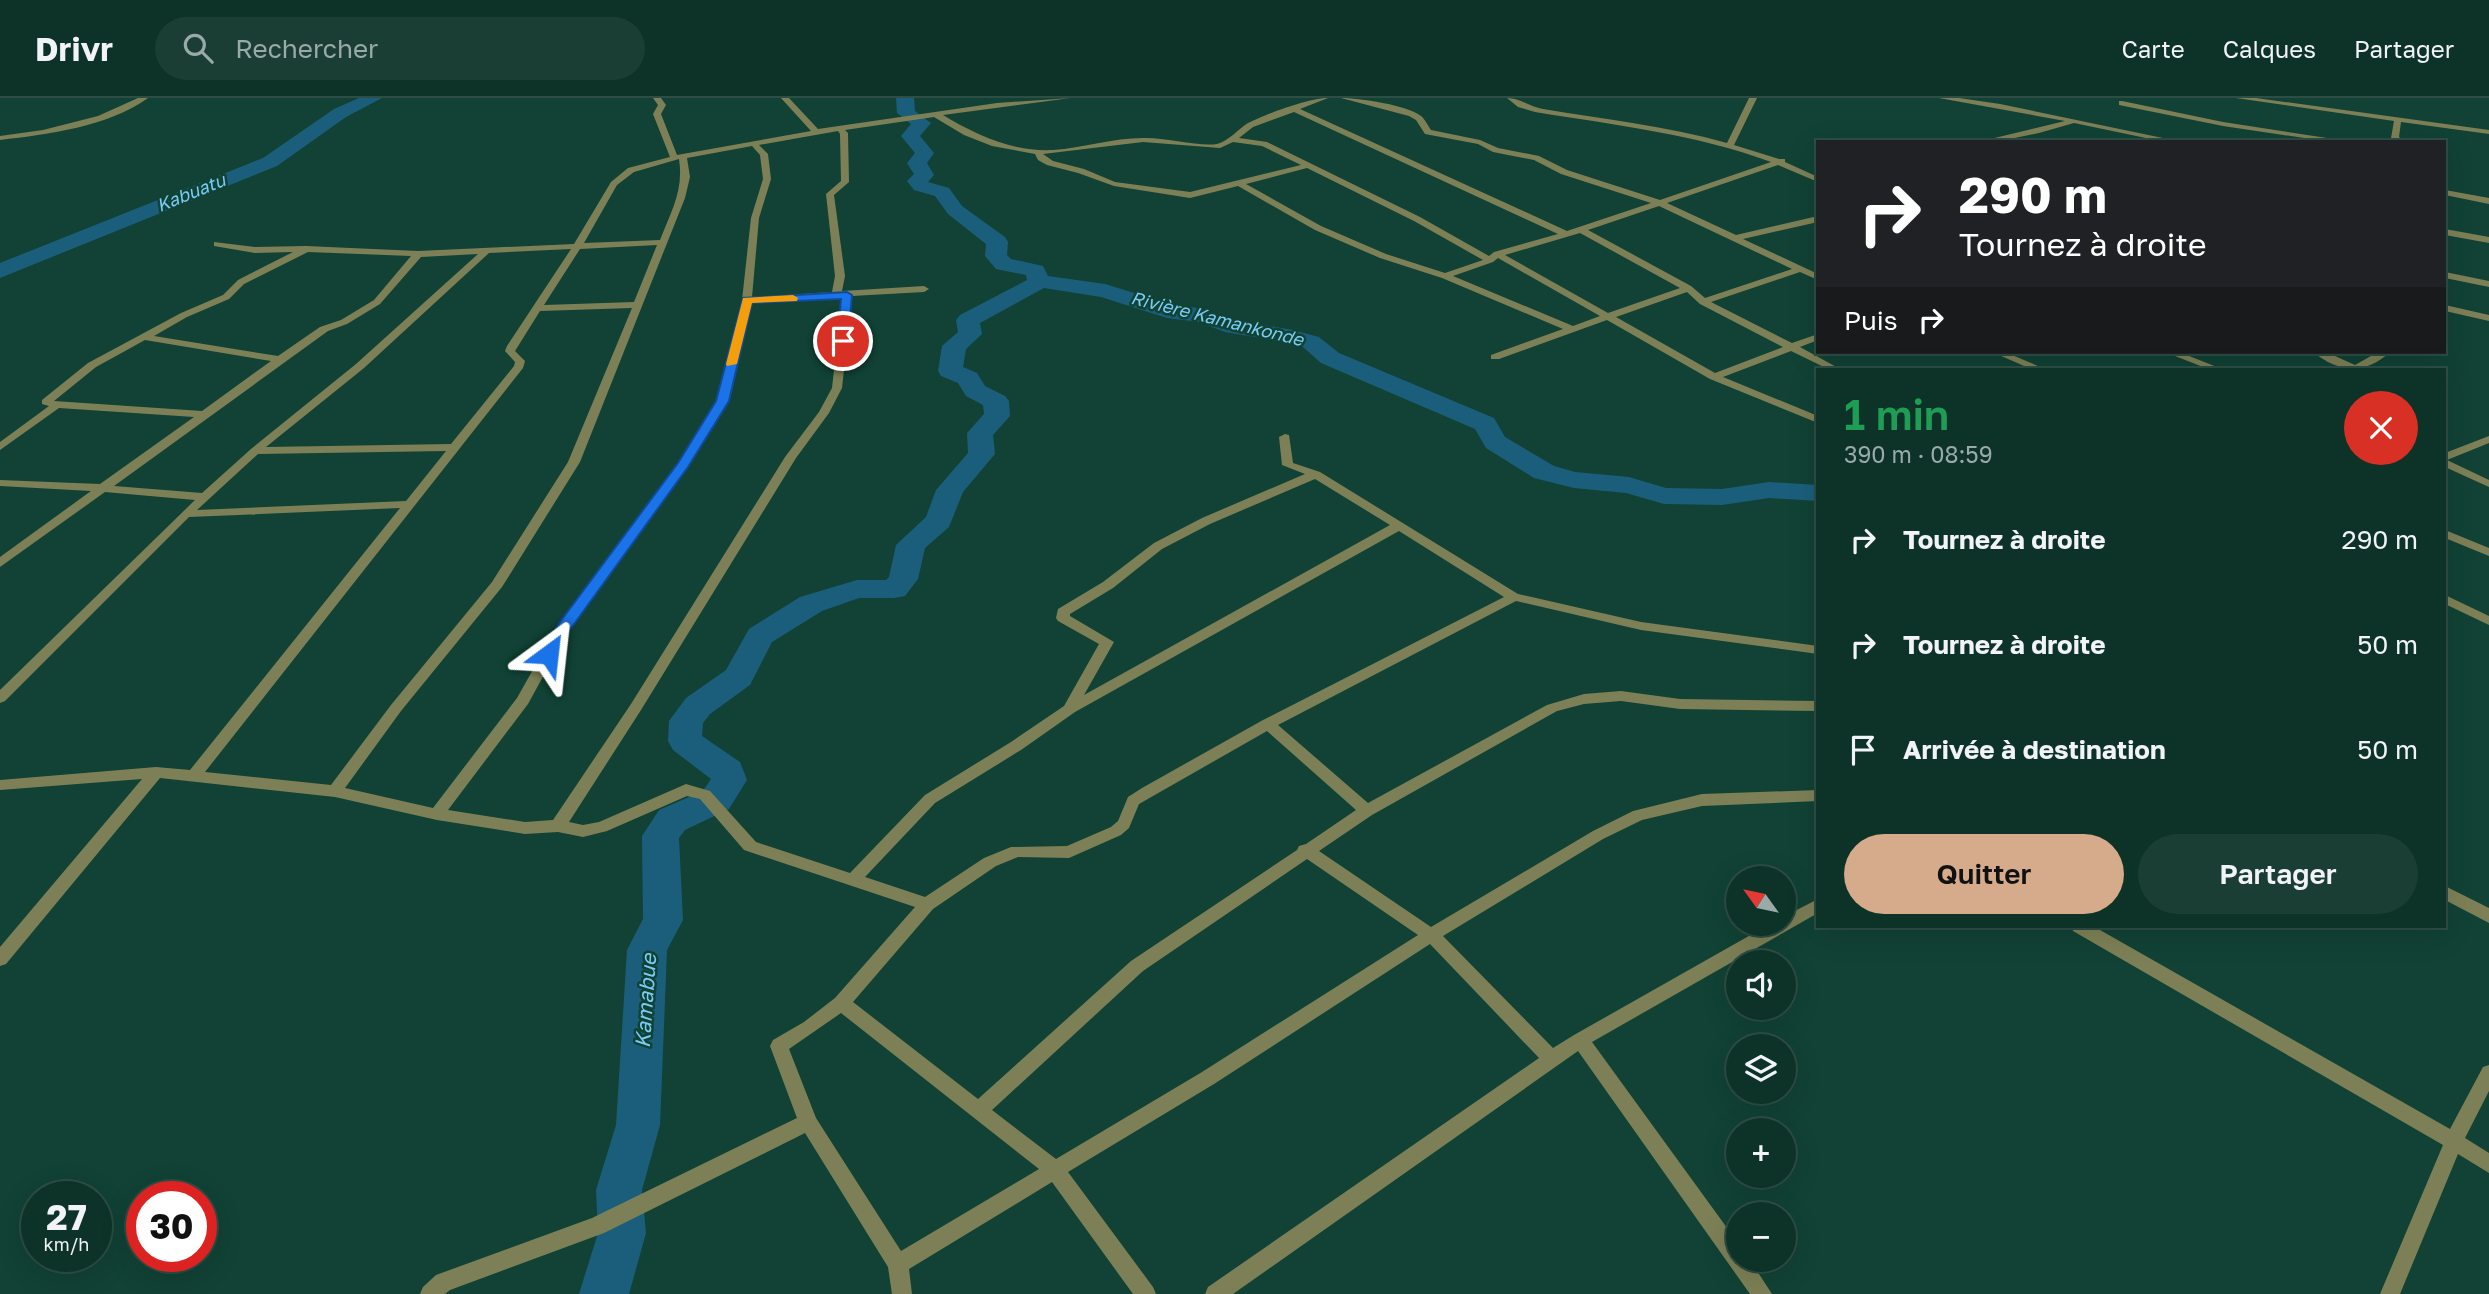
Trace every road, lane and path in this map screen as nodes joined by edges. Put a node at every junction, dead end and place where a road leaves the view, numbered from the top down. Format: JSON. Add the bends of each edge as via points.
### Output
{"nodes":[{"id":1,"x":144,"y":98,"type":"edge"},
{"id":2,"x":657,"y":98,"type":"edge"},
{"id":3,"x":785,"y":98,"type":"edge"},
{"id":4,"x":1067,"y":98,"type":"edge"},
{"id":5,"x":1324,"y":98,"type":"edge"},
{"id":6,"x":1345,"y":98,"type":"edge"},
{"id":7,"x":1511,"y":98,"type":"edge"},
{"id":8,"x":1753,"y":98,"type":"edge"},
{"id":9,"x":1942,"y":98,"type":"edge"},
{"id":10,"x":2240,"y":98,"type":"edge"},
{"id":11,"x":1961,"y":99,"type":"edge"},
{"id":12,"x":2122,"y":101,"type":"edge"},
{"id":13,"x":1292,"y":108,"type":"junction"},
{"id":14,"x":937,"y":115,"type":"junction"},
{"id":15,"x":2076,"y":120,"type":"junction"},
{"id":16,"x":2398,"y":120,"type":"junction"},
{"id":17,"x":2112,"y":128,"type":"junction"},
{"id":18,"x":841,"y":130,"type":"junction"},
{"id":19,"x":816,"y":132,"type":"junction"},
{"id":20,"x":2489,"y":132,"type":"edge"},
{"id":21,"x":0,"y":138,"type":"edge"},
{"id":22,"x":1232,"y":139,"type":"junction"},
{"id":23,"x":1992,"y":140,"type":"edge"},
{"id":24,"x":2161,"y":140,"type":"edge"},
{"id":25,"x":2335,"y":140,"type":"edge"},
{"id":26,"x":2398,"y":140,"type":"edge"},
{"id":27,"x":754,"y":144,"type":"junction"},
{"id":28,"x":1730,"y":144,"type":"junction"},
{"id":29,"x":1038,"y":152,"type":"junction"},
{"id":30,"x":679,"y":157,"type":"junction"},
{"id":31,"x":1782,"y":161,"type":"junction"},
{"id":32,"x":1307,"y":166,"type":"junction"},
{"id":33,"x":1816,"y":178,"type":"edge"},
{"id":34,"x":1241,"y":184,"type":"junction"},
{"id":35,"x":2446,"y":193,"type":"edge"},
{"id":36,"x":2489,"y":201,"type":"edge"},
{"id":37,"x":1660,"y":203,"type":"junction"},
{"id":38,"x":1816,"y":219,"type":"edge"},
{"id":39,"x":1581,"y":230,"type":"junction"},
{"id":40,"x":2446,"y":232,"type":"edge"},
{"id":41,"x":1565,"y":234,"type":"junction"},
{"id":42,"x":1735,"y":238,"type":"junction"},
{"id":43,"x":2489,"y":240,"type":"edge"},
{"id":44,"x":664,"y":242,"type":"junction"},
{"id":45,"x":217,"y":244,"type":"dead end"},
{"id":46,"x":577,"y":247,"type":"junction"},
{"id":47,"x":306,"y":249,"type":"junction"},
{"id":48,"x":485,"y":251,"type":"junction"},
{"id":49,"x":418,"y":254,"type":"junction"},
{"id":50,"x":1494,"y":257,"type":"junction"},
{"id":51,"x":1800,"y":269,"type":"junction"},
{"id":52,"x":2446,"y":275,"type":"edge"},
{"id":53,"x":1445,"y":276,"type":"junction"},
{"id":54,"x":1816,"y":276,"type":"edge"},
{"id":55,"x":2489,"y":284,"type":"edge"},
{"id":56,"x":1688,"y":288,"type":"junction"},
{"id":57,"x":924,"y":289,"type":"dead end"},
{"id":58,"x":841,"y":296,"type":"junction"},
{"id":59,"x":747,"y":300,"type":"junction"},
{"id":60,"x":1703,"y":302,"type":"junction"},
{"id":61,"x":637,"y":305,"type":"junction"},
{"id":62,"x":535,"y":308,"type":"junction"},
{"id":63,"x":2446,"y":309,"type":"edge"},
{"id":64,"x":1607,"y":317,"type":"junction"},
{"id":65,"x":2489,"y":318,"type":"edge"},
{"id":66,"x":1574,"y":330,"type":"junction"},
{"id":67,"x":144,"y":337,"type":"junction"},
{"id":68,"x":1816,"y":338,"type":"edge"},
{"id":69,"x":1790,"y":346,"type":"junction"},
{"id":70,"x":2002,"y":354,"type":"edge"},
{"id":71,"x":2176,"y":354,"type":"edge"},
{"id":72,"x":2322,"y":354,"type":"edge"},
{"id":73,"x":2381,"y":354,"type":"edge"},
{"id":74,"x":1495,"y":357,"type":"dead end"},
{"id":75,"x":280,"y":359,"type":"junction"},
{"id":76,"x":1833,"y":368,"type":"edge"},
{"id":77,"x":2037,"y":368,"type":"edge"},
{"id":78,"x":2214,"y":368,"type":"edge"},
{"id":79,"x":2353,"y":368,"type":"edge"},
{"id":80,"x":2357,"y":368,"type":"edge"},
{"id":81,"x":1714,"y":377,"type":"junction"},
{"id":82,"x":57,"y":405,"type":"junction"},
{"id":83,"x":204,"y":414,"type":"junction"},
{"id":84,"x":1816,"y":419,"type":"edge"},
{"id":85,"x":1285,"y":437,"type":"dead end"},
{"id":86,"x":2489,"y":439,"type":"edge"},
{"id":87,"x":0,"y":447,"type":"edge"},
{"id":88,"x":455,"y":447,"type":"junction"},
{"id":89,"x":255,"y":451,"type":"junction"},
{"id":90,"x":2446,"y":457,"type":"edge"},
{"id":91,"x":2446,"y":463,"type":"edge"},
{"id":92,"x":1316,"y":474,"type":"junction"},
{"id":93,"x":0,"y":483,"type":"edge"},
{"id":94,"x":2489,"y":484,"type":"edge"},
{"id":95,"x":102,"y":488,"type":"junction"},
{"id":96,"x":205,"y":497,"type":"junction"},
{"id":97,"x":410,"y":504,"type":"junction"},
{"id":98,"x":186,"y":514,"type":"junction"},
{"id":99,"x":1398,"y":526,"type":"junction"},
{"id":100,"x":2446,"y":534,"type":"edge"},
{"id":101,"x":2489,"y":552,"type":"edge"},
{"id":102,"x":0,"y":563,"type":"edge"},
{"id":103,"x":1514,"y":597,"type":"junction"},
{"id":104,"x":2446,"y":599,"type":"edge"},
{"id":105,"x":2489,"y":621,"type":"edge"},
{"id":106,"x":1816,"y":650,"type":"edge"},
{"id":107,"x":0,"y":698,"type":"edge"},
{"id":108,"x":1816,"y":706,"type":"edge"},
{"id":109,"x":1070,"y":709,"type":"junction"},
{"id":110,"x":1268,"y":723,"type":"junction"},
{"id":111,"x":156,"y":772,"type":"junction"},
{"id":112,"x":194,"y":775,"type":"junction"},
{"id":113,"x":0,"y":785,"type":"edge"},
{"id":114,"x":335,"y":791,"type":"junction"},
{"id":115,"x":1816,"y":795,"type":"edge"},
{"id":116,"x":1367,"y":811,"type":"junction"},
{"id":117,"x":437,"y":814,"type":"junction"},
{"id":118,"x":558,"y":826,"type":"junction"},
{"id":119,"x":1305,"y":850,"type":"junction"},
{"id":120,"x":853,"y":880,"type":"junction"},
{"id":121,"x":2446,"y":893,"type":"edge"},
{"id":122,"x":928,"y":904,"type":"junction"},
{"id":123,"x":1816,"y":906,"type":"edge"},
{"id":124,"x":2489,"y":916,"type":"edge"},
{"id":125,"x":2082,"y":928,"type":"edge"},
{"id":126,"x":1431,"y":935,"type":"junction"},
{"id":127,"x":0,"y":960,"type":"edge"},
{"id":128,"x":841,"y":1003,"type":"junction"},
{"id":129,"x":1580,"y":1040,"type":"junction"},
{"id":130,"x":1552,"y":1059,"type":"junction"},
{"id":131,"x":2489,"y":1073,"type":"edge"},
{"id":132,"x":979,"y":1110,"type":"junction"},
{"id":133,"x":808,"y":1122,"type":"junction"},
{"id":134,"x":2454,"y":1141,"type":"junction"},
{"id":135,"x":2489,"y":1164,"type":"edge"},
{"id":136,"x":1055,"y":1170,"type":"junction"},
{"id":137,"x":898,"y":1264,"type":"junction"},
{"id":138,"x":430,"y":1294,"type":"edge"},
{"id":139,"x":902,"y":1294,"type":"edge"},
{"id":140,"x":1146,"y":1294,"type":"edge"},
{"id":141,"x":1215,"y":1294,"type":"edge"},
{"id":142,"x":1762,"y":1294,"type":"edge"},
{"id":143,"x":2389,"y":1294,"type":"edge"}],
"edges":[{"from":1,"to":21,"type":"street","via":[[93,120]]},
{"from":2,"to":30,"type":"street","via":[[662,105],[657,114]]},
{"from":3,"to":19,"type":"street"},
{"from":4,"to":14,"type":"street"},
{"from":5,"to":13,"type":"street"},
{"from":6,"to":37,"type":"street","via":[[1404,111],[1419,118],[1428,132],[1536,158],[1564,172]]},
{"from":7,"to":28,"type":"street","via":[[1535,110]]},
{"from":8,"to":28,"type":"street"},
{"from":9,"to":11,"type":"street"},
{"from":10,"to":16,"type":"street"},
{"from":11,"to":15,"type":"street"},
{"from":12,"to":17,"type":"street"},
{"from":12,"to":25,"type":"street","via":[[2222,124]]},
{"from":13,"to":22,"type":"street","via":[[1250,125]]},
{"from":13,"to":41,"type":"street"},
{"from":14,"to":18,"type":"street"},
{"from":14,"to":29,"type":"street","via":[[995,144]]},
{"from":15,"to":17,"type":"street"},
{"from":15,"to":23,"type":"street"},
{"from":16,"to":20,"type":"street"},
{"from":16,"to":26,"type":"street"},
{"from":17,"to":24,"type":"street"},
{"from":18,"to":19,"type":"street"},
{"from":18,"to":58,"type":"street","via":[[845,182],[830,194]]},
{"from":19,"to":27,"type":"street"},
{"from":22,"to":29,"type":"street","via":[[1220,146],[1158,140]]},
{"from":22,"to":32,"type":"street","via":[[1264,144]]},
{"from":27,"to":30,"type":"street"},
{"from":27,"to":59,"type":"street","via":[[764,154],[767,179],[755,218]]},
{"from":28,"to":31,"type":"street"},
{"from":29,"to":34,"type":"street","via":[[1050,163],[1114,184],[1191,195]]},
{"from":30,"to":44,"type":"street","via":[[686,177]]},
{"from":30,"to":46,"type":"street","via":[[625,173]]},
{"from":31,"to":33,"type":"street"},
{"from":31,"to":37,"type":"street"},
{"from":32,"to":34,"type":"street"},
{"from":32,"to":50,"type":"street"},
{"from":34,"to":53,"type":"street","via":[[1318,228]]},
{"from":35,"to":36,"type":"street"},
{"from":37,"to":39,"type":"street"},
{"from":37,"to":42,"type":"street"},
{"from":38,"to":42,"type":"street"},
{"from":39,"to":41,"type":"street"},
{"from":39,"to":56,"type":"street"},
{"from":40,"to":43,"type":"street"},
{"from":41,"to":50,"type":"street"},
{"from":42,"to":51,"type":"street"},
{"from":44,"to":46,"type":"street"},
{"from":44,"to":61,"type":"street"},
{"from":45,"to":47,"type":"street","via":[[255,250]]},
{"from":46,"to":48,"type":"street"},
{"from":46,"to":62,"type":"street"},
{"from":47,"to":49,"type":"street"},
{"from":47,"to":67,"type":"street","via":[[241,282],[226,297]]},
{"from":48,"to":49,"type":"street"},
{"from":48,"to":89,"type":"street","via":[[360,366]]},
{"from":49,"to":75,"type":"street","via":[[377,302]]},
{"from":50,"to":53,"type":"street"},
{"from":50,"to":64,"type":"street"},
{"from":51,"to":54,"type":"street"},
{"from":51,"to":60,"type":"street"},
{"from":52,"to":55,"type":"street"},
{"from":53,"to":66,"type":"street"},
{"from":56,"to":60,"type":"street"},
{"from":56,"to":64,"type":"street"},
{"from":57,"to":58,"type":"street"},
{"from":58,"to":59,"type":"street"},
{"from":58,"to":118,"type":"street","via":[[837,388],[824,413],[791,457]]},
{"from":59,"to":117,"type":"street","via":[[723,401],[684,464],[562,630],[523,701]]},
{"from":60,"to":69,"type":"street"},
{"from":61,"to":62,"type":"street"},
{"from":61,"to":114,"type":"street","via":[[574,462],[496,584]]},
{"from":62,"to":88,"type":"street","via":[[510,351],[519,366]]},
{"from":63,"to":65,"type":"street"},
{"from":64,"to":66,"type":"street"},
{"from":64,"to":81,"type":"street"},
{"from":66,"to":74,"type":"street"},
{"from":67,"to":75,"type":"street"},
{"from":67,"to":82,"type":"street","via":[[60,388],[46,402]]},
{"from":68,"to":69,"type":"street"},
{"from":69,"to":76,"type":"street"},
{"from":69,"to":81,"type":"street"},
{"from":70,"to":77,"type":"street"},
{"from":71,"to":78,"type":"street"},
{"from":72,"to":79,"type":"street"},
{"from":73,"to":80,"type":"street"},
{"from":75,"to":83,"type":"street"},
{"from":81,"to":84,"type":"street"},
{"from":82,"to":83,"type":"street"},
{"from":82,"to":87,"type":"street"},
{"from":83,"to":95,"type":"street"},
{"from":85,"to":92,"type":"street","via":[[1287,466]]},
{"from":86,"to":90,"type":"street"},
{"from":88,"to":89,"type":"street"},
{"from":88,"to":97,"type":"street"},
{"from":89,"to":96,"type":"street"},
{"from":91,"to":94,"type":"street"},
{"from":92,"to":99,"type":"street"},
{"from":92,"to":109,"type":"street","via":[[1158,547],[1063,612],[1063,618],[1107,642]]},
{"from":93,"to":95,"type":"street"},
{"from":95,"to":96,"type":"street"},
{"from":95,"to":102,"type":"street"},
{"from":96,"to":98,"type":"street"},
{"from":97,"to":98,"type":"street"},
{"from":97,"to":112,"type":"street"},
{"from":98,"to":107,"type":"street"},
{"from":99,"to":103,"type":"street"},
{"from":99,"to":109,"type":"street"},
{"from":100,"to":101,"type":"street"},
{"from":103,"to":106,"type":"street","via":[[1641,626]]},
{"from":103,"to":110,"type":"street"},
{"from":104,"to":105,"type":"street"},
{"from":108,"to":116,"type":"street","via":[[1680,704],[1621,696],[1584,699],[1552,708]]},
{"from":109,"to":120,"type":"street","via":[[930,799]]},
{"from":110,"to":116,"type":"street"},
{"from":110,"to":122,"type":"street","via":[[1133,801],[1124,824],[1116,831],[1069,852],[1017,851],[990,862]]},
{"from":111,"to":112,"type":"street"},
{"from":111,"to":113,"type":"street"},
{"from":111,"to":127,"type":"street"},
{"from":112,"to":114,"type":"street"},
{"from":114,"to":117,"type":"street"},
{"from":115,"to":126,"type":"street","via":[[1702,800],[1638,815]]},
{"from":116,"to":119,"type":"street"},
{"from":117,"to":118,"type":"street","via":[[525,828]]},
{"from":118,"to":120,"type":"street","via":[[583,831],[602,827],[671,795],[694,790],[705,795],[750,846]]},
{"from":119,"to":126,"type":"street"},
{"from":119,"to":132,"type":"street","via":[[1138,966]]},
{"from":120,"to":122,"type":"street"},
{"from":121,"to":124,"type":"street"},
{"from":122,"to":128,"type":"street"},
{"from":123,"to":129,"type":"street"},
{"from":125,"to":134,"type":"street"},
{"from":126,"to":130,"type":"street"},
{"from":126,"to":136,"type":"street"},
{"from":128,"to":132,"type":"street"},
{"from":128,"to":133,"type":"street","via":[[779,1046]]},
{"from":129,"to":130,"type":"street"},
{"from":129,"to":142,"type":"street"},
{"from":130,"to":141,"type":"street"},
{"from":131,"to":134,"type":"street"},
{"from":132,"to":136,"type":"street"},
{"from":133,"to":137,"type":"street"},
{"from":133,"to":138,"type":"street","via":[[597,1226],[443,1282]]},
{"from":134,"to":135,"type":"street"},
{"from":134,"to":143,"type":"street"},
{"from":136,"to":137,"type":"street"},
{"from":136,"to":140,"type":"street"},
{"from":137,"to":139,"type":"street"}]}
